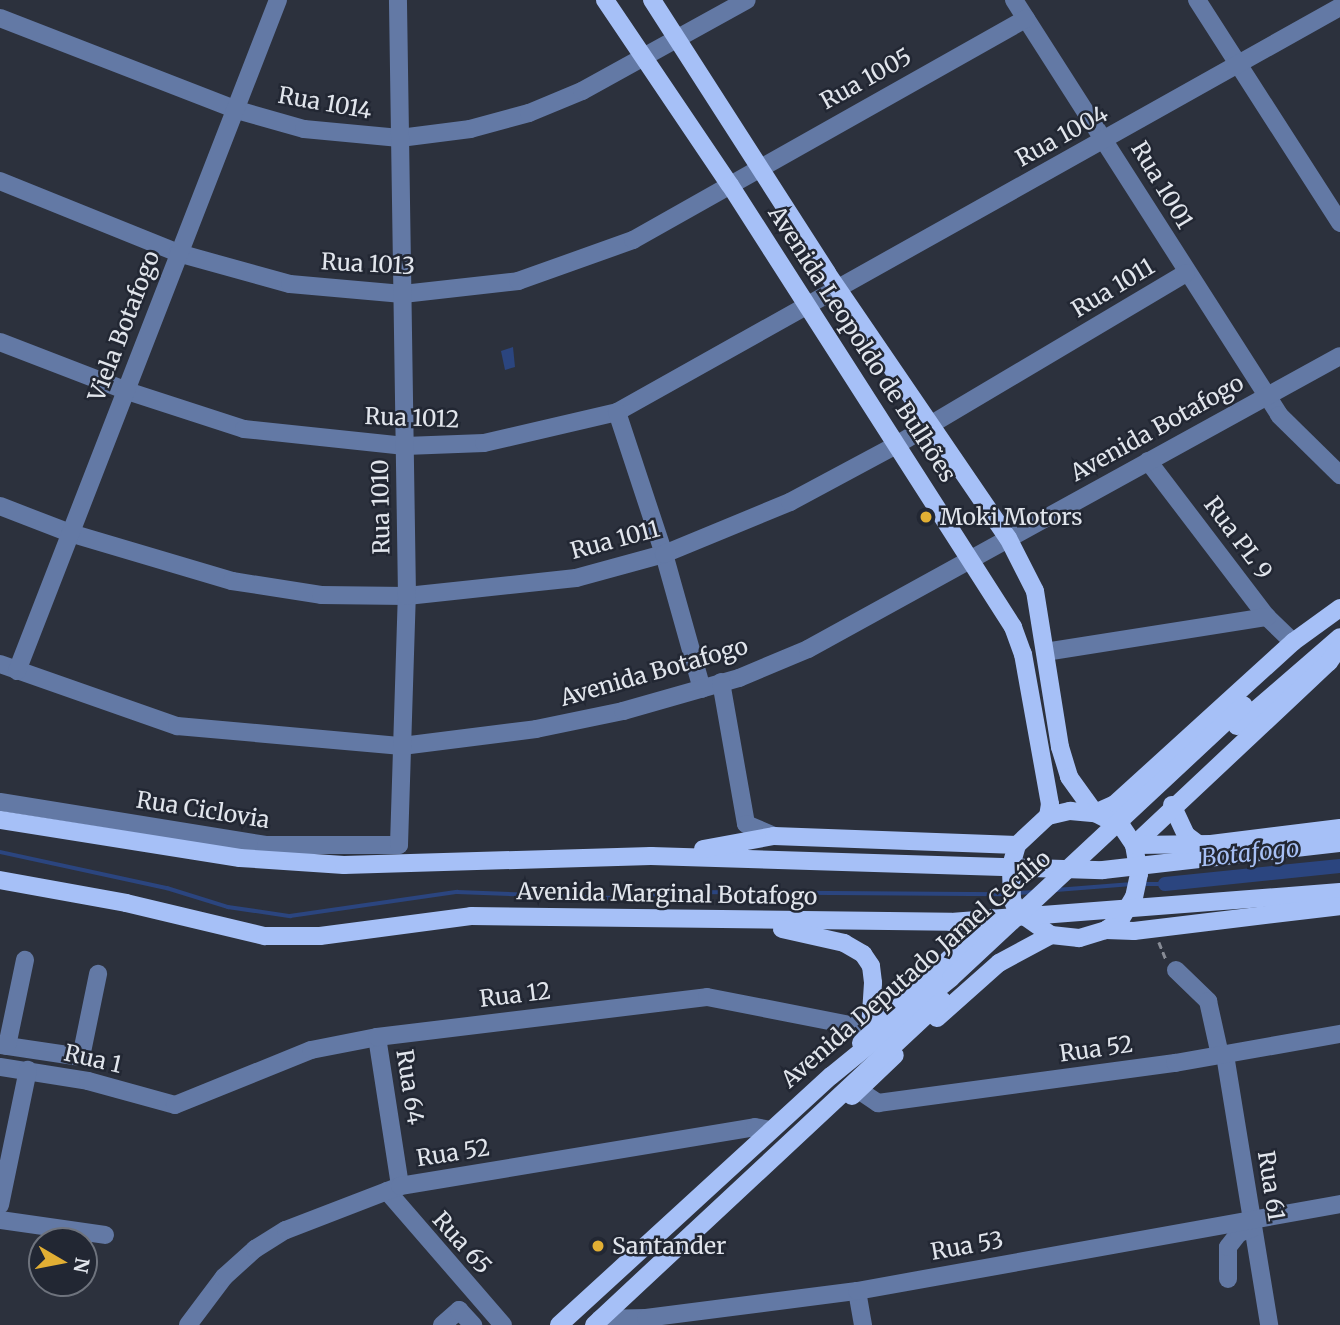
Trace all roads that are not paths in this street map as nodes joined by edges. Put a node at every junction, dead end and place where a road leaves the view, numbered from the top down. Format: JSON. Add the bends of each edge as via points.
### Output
{"nodes":[{"id":1,"x":278,"y":0,"type":"edge"},
{"id":2,"x":398,"y":0,"type":"edge"},
{"id":3,"x":605,"y":0,"type":"edge"},
{"id":4,"x":652,"y":0,"type":"edge"},
{"id":5,"x":747,"y":0,"type":"edge"},
{"id":6,"x":1014,"y":0,"type":"edge"},
{"id":7,"x":1197,"y":0,"type":"edge"},
{"id":8,"x":1340,"y":7,"type":"edge"},
{"id":9,"x":0,"y":18,"type":"edge"},
{"id":10,"x":1026,"y":19,"type":"junction"},
{"id":11,"x":678,"y":39,"type":"junction"},
{"id":12,"x":644,"y":56,"type":"junction"},
{"id":13,"x":1238,"y":62,"type":"junction"},
{"id":14,"x":237,"y":110,"type":"junction"},
{"id":15,"x":400,"y":138,"type":"junction"},
{"id":16,"x":1106,"y":140,"type":"junction"},
{"id":17,"x":759,"y":166,"type":"junction"},
{"id":18,"x":0,"y":181,"type":"edge"},
{"id":19,"x":730,"y":185,"type":"junction"},
{"id":20,"x":1340,"y":223,"type":"edge"},
{"id":21,"x":178,"y":253,"type":"junction"},
{"id":22,"x":1186,"y":273,"type":"junction"},
{"id":23,"x":839,"y":289,"type":"junction"},
{"id":24,"x":403,"y":294,"type":"junction"},
{"id":25,"x":808,"y":305,"type":"junction"},
{"id":26,"x":0,"y":342,"type":"edge"},
{"id":27,"x":1340,"y":356,"type":"edge"},
{"id":28,"x":127,"y":391,"type":"junction"},
{"id":29,"x":1269,"y":394,"type":"junction"},
{"id":30,"x":617,"y":412,"type":"junction"},
{"id":31,"x":930,"y":425,"type":"junction"},
{"id":32,"x":898,"y":444,"type":"junction"},
{"id":33,"x":405,"y":446,"type":"junction"},
{"id":34,"x":1148,"y":461,"type":"junction"},
{"id":35,"x":1340,"y":475,"type":"edge"},
{"id":36,"x":0,"y":506,"type":"edge"},
{"id":37,"x":70,"y":533,"type":"junction"},
{"id":38,"x":1008,"y":538,"type":"junction"},
{"id":39,"x":664,"y":554,"type":"junction"},
{"id":40,"x":973,"y":559,"type":"junction"},
{"id":41,"x":407,"y":596,"type":"junction"},
{"id":42,"x":1335,"y":612,"type":"edge"},
{"id":43,"x":1267,"y":617,"type":"junction"},
{"id":44,"x":1340,"y":637,"type":"edge"},
{"id":45,"x":1293,"y":642,"type":"junction"},
{"id":46,"x":1340,"y":646,"type":"edge"},
{"id":47,"x":1045,"y":652,"type":"junction"},
{"id":48,"x":0,"y":664,"type":"edge"},
{"id":49,"x":1295,"y":665,"type":"junction"},
{"id":50,"x":17,"y":671,"type":"junction"},
{"id":51,"x":721,"y":682,"type":"junction"},
{"id":52,"x":702,"y":689,"type":"junction"},
{"id":53,"x":402,"y":746,"type":"junction"},
{"id":54,"x":0,"y":802,"type":"edge"},
{"id":55,"x":1172,"y":805,"type":"junction"},
{"id":56,"x":1095,"y":813,"type":"junction"},
{"id":57,"x":1048,"y":816,"type":"junction"},
{"id":58,"x":0,"y":820,"type":"edge"},
{"id":59,"x":1340,"y":828,"type":"edge"},
{"id":60,"x":774,"y":836,"type":"junction"},
{"id":61,"x":1340,"y":843,"type":"edge"},
{"id":62,"x":399,"y":845,"type":"joint"},
{"id":63,"x":1017,"y":845,"type":"junction"},
{"id":64,"x":1198,"y":845,"type":"junction"},
{"id":65,"x":1136,"y":853,"type":"junction"},
{"id":66,"x":651,"y":856,"type":"junction"},
{"id":67,"x":0,"y":880,"type":"edge"},
{"id":68,"x":1340,"y":892,"type":"edge"},
{"id":69,"x":1012,"y":899,"type":"junction"},
{"id":70,"x":1340,"y":906,"type":"edge"},
{"id":71,"x":748,"y":922,"type":"junction"},
{"id":72,"x":1106,"y":930,"type":"junction"},
{"id":73,"x":1046,"y":931,"type":"junction"},
{"id":74,"x":25,"y":960,"type":"dead end"},
{"id":75,"x":1176,"y":970,"type":"dead end"},
{"id":76,"x":97,"y":974,"type":"dead end"},
{"id":77,"x":1340,"y":1034,"type":"edge"},
{"id":78,"x":872,"y":1035,"type":"junction"},
{"id":79,"x":377,"y":1037,"type":"junction"},
{"id":80,"x":4,"y":1045,"type":"edge"},
{"id":81,"x":1223,"y":1055,"type":"junction"},
{"id":82,"x":0,"y":1067,"type":"edge"},
{"id":83,"x":28,"y":1070,"type":"junction"},
{"id":84,"x":860,"y":1091,"type":"junction"},
{"id":85,"x":175,"y":1105,"type":"joint"},
{"id":86,"x":828,"y":1109,"type":"junction"},
{"id":87,"x":770,"y":1130,"type":"junction"},
{"id":88,"x":394,"y":1189,"type":"junction"},
{"id":89,"x":1340,"y":1204,"type":"edge"},
{"id":90,"x":0,"y":1205,"type":"edge"},
{"id":91,"x":0,"y":1220,"type":"edge"},
{"id":92,"x":1253,"y":1224,"type":"junction"},
{"id":93,"x":105,"y":1235,"type":"dead end"},
{"id":94,"x":1228,"y":1279,"type":"dead end"},
{"id":95,"x":857,"y":1291,"type":"junction"},
{"id":96,"x":475,"y":1295,"type":"junction"},
{"id":97,"x":459,"y":1310,"type":"junction"},
{"id":98,"x":597,"y":1322,"type":"edge"},
{"id":99,"x":188,"y":1325,"type":"edge"},
{"id":100,"x":442,"y":1325,"type":"edge"},
{"id":101,"x":473,"y":1325,"type":"edge"},
{"id":102,"x":503,"y":1325,"type":"edge"},
{"id":103,"x":559,"y":1325,"type":"edge"},
{"id":104,"x":863,"y":1325,"type":"edge"},
{"id":105,"x":1269,"y":1325,"type":"edge"}],
"edges":[{"from":1,"to":14,"type":"street","name":"Viela Botafogo"},
{"from":2,"to":15,"type":"street","name":"Rua 1010"},
{"from":3,"to":12,"type":"main road","name":"Avenida Leopoldo de Bulhões"},
{"from":4,"to":11,"type":"main road","name":"Avenida Leopoldo de Bulhões"},
{"from":5,"to":11,"type":"street","name":"Rua 1014"},
{"from":6,"to":10,"type":"street","name":"Rua 1001"},
{"from":7,"to":13,"type":"street"},
{"from":8,"to":13,"type":"street","name":"Rua 1004"},
{"from":9,"to":14,"type":"street","name":"Rua 1014"},
{"from":10,"to":16,"type":"street","name":"Rua 1001"},
{"from":10,"to":17,"type":"street","name":"Rua 1005"},
{"from":11,"to":12,"type":"street","name":"Rua 1014"},
{"from":11,"to":17,"type":"main road","name":"Avenida Leopoldo de Bulhões"},
{"from":12,"to":15,"type":"street","name":"Rua 1014","via":[[582,91],[529,113],[470,129]]},
{"from":12,"to":19,"type":"main road","name":"Avenida Leopoldo de Bulhões"},
{"from":13,"to":16,"type":"street","name":"Rua 1004"},
{"from":13,"to":20,"type":"street"},
{"from":14,"to":15,"type":"street","name":"Rua 1014","via":[[304,128]]},
{"from":14,"to":21,"type":"street","name":"Viela Botafogo"},
{"from":15,"to":24,"type":"street","name":"Rua 1010"},
{"from":16,"to":22,"type":"street","name":"Rua 1001"},
{"from":16,"to":23,"type":"street","name":"Rua 1004"},
{"from":17,"to":19,"type":"street","name":"Rua 1005"},
{"from":17,"to":23,"type":"main road","name":"Avenida Leopoldo de Bulhões"},
{"from":18,"to":21,"type":"street","name":"Rua 1013"},
{"from":19,"to":24,"type":"street","name":"Rua 1013","via":[[633,240],[518,281]]},
{"from":19,"to":25,"type":"main road","name":"Avenida Leopoldo de Bulhões"},
{"from":21,"to":24,"type":"street","name":"Rua 1013","via":[[290,284]]},
{"from":21,"to":28,"type":"street","name":"Viela Botafogo"},
{"from":22,"to":29,"type":"street","name":"Rua 1001"},
{"from":22,"to":31,"type":"street","name":"Rua 1011"},
{"from":23,"to":25,"type":"street","name":"Rua 1004"},
{"from":23,"to":31,"type":"main road","name":"Avenida Leopoldo de Bulhões"},
{"from":24,"to":33,"type":"street","name":"Rua 1010"},
{"from":25,"to":30,"type":"street","name":"Rua 1012"},
{"from":25,"to":32,"type":"main road","name":"Avenida Leopoldo de Bulhões"},
{"from":26,"to":28,"type":"street","name":"Rua 1012"},
{"from":27,"to":29,"type":"street","name":"Avenida Botafogo"},
{"from":28,"to":33,"type":"street","name":"Rua 1012","via":[[244,429]]},
{"from":28,"to":37,"type":"street","name":"Viela Botafogo"},
{"from":29,"to":34,"type":"street","name":"Avenida Botafogo"},
{"from":29,"to":35,"type":"street","name":"Rua 1001","via":[[1279,415]]},
{"from":30,"to":33,"type":"street","name":"Rua 1012","via":[[484,443]]},
{"from":30,"to":39,"type":"street"},
{"from":31,"to":32,"type":"street","name":"Rua 1011"},
{"from":31,"to":38,"type":"main road","name":"Avenida Leopoldo de Bulhões"},
{"from":32,"to":39,"type":"street","name":"Rua 1011","via":[[790,502]]},
{"from":32,"to":40,"type":"main road","name":"Avenida Leopoldo de Bulhões"},
{"from":33,"to":41,"type":"street","name":"Rua 1010"},
{"from":34,"to":38,"type":"street","name":"Avenida Botafogo"},
{"from":34,"to":43,"type":"street","name":"Rua PL 9"},
{"from":36,"to":37,"type":"street","name":"Rua 1011"},
{"from":37,"to":41,"type":"street","name":"Rua 1011","via":[[232,581],[321,595]]},
{"from":37,"to":50,"type":"street","name":"Viela Botafogo"},
{"from":38,"to":40,"type":"street","name":"Avenida Botafogo"},
{"from":38,"to":47,"type":"main road","name":"Avenida Leopoldo de Bulhões","via":[[1035,592]]},
{"from":39,"to":41,"type":"street","name":"Rua 1011","via":[[576,578]]},
{"from":39,"to":52,"type":"street"},
{"from":40,"to":51,"type":"street","name":"Avenida Botafogo","via":[[808,649]]},
{"from":40,"to":57,"type":"main road","name":"Avenida Leopoldo de Bulhões","via":[[1013,627],[1023,654],[1050,804]]},
{"from":41,"to":53,"type":"street","name":"Rua 1010"},
{"from":42,"to":45,"type":"main road","name":"Avenida Deputado Jamel Cecílio"},
{"from":42,"to":49,"type":"main road","name":"Avenida Deputado Jamel Cecílio"},
{"from":43,"to":45,"type":"street","name":"Rua PL 9"},
{"from":43,"to":47,"type":"street"},
{"from":44,"to":49,"type":"main road","name":"Avenida Deputado Jamel Cecílio"},
{"from":45,"to":56,"type":"main road","name":"Avenida Deputado Jamel Cecílio","via":[[1115,804]]},
{"from":46,"to":55,"type":"main road","via":[[1329,662]]},
{"from":47,"to":56,"type":"main road","name":"Avenida Leopoldo de Bulhões","via":[[1069,777]]},
{"from":48,"to":50,"type":"street","name":"Avenida Botafogo"},
{"from":49,"to":78,"type":"main road","name":"Avenida Deputado Jamel Cecílio","via":[[951,978]]},
{"from":49,"to":86,"type":"main road","name":"Avenida Deputado Jamel Cecílio"},
{"from":50,"to":53,"type":"street","name":"Avenida Botafogo","via":[[177,726]]},
{"from":51,"to":52,"type":"street","name":"Avenida Botafogo"},
{"from":51,"to":60,"type":"street","via":[[746,824]]},
{"from":52,"to":53,"type":"street","name":"Avenida Botafogo","via":[[536,729]]},
{"from":53,"to":62,"type":"street","name":"Rua 1010"},
{"from":54,"to":62,"type":"street","name":"Rua Ciclovia","via":[[266,845]]},
{"from":55,"to":64,"type":"main road","via":[[1186,835]]},
{"from":55,"to":65,"type":"main road"},
{"from":56,"to":57,"type":"main road"},
{"from":56,"to":65,"type":"main road","via":[[1122,827]]},
{"from":57,"to":63,"type":"main road"},
{"from":58,"to":66,"type":"main road","name":"Avenida Marginal Botafogo","via":[[240,859],[331,864]]},
{"from":59,"to":64,"type":"main road"},
{"from":60,"to":63,"type":"main road"},
{"from":60,"to":66,"type":"main road"},
{"from":61,"to":66,"type":"main road","name":"Avenida Marginal Botafogo","via":[[1104,870]]},
{"from":63,"to":69,"type":"main road","via":[[1011,866]]},
{"from":64,"to":65,"type":"main road"},
{"from":65,"to":72,"type":"main road","via":[[1134,897],[1121,919]]},
{"from":67,"to":71,"type":"main road","name":"Avenida Marginal Botafogo","via":[[126,903],[265,936],[320,936],[471,916],[639,916]]},
{"from":68,"to":71,"type":"main road","name":"Avenida Marginal Botafogo","via":[[951,922]]},
{"from":69,"to":73,"type":"main road","via":[[1017,911]]},
{"from":69,"to":78,"type":"main road"},
{"from":70,"to":72,"type":"main road","via":[[1134,931]]},
{"from":71,"to":78,"type":"main road","via":[[844,943],[863,954],[871,966],[873,983]]},
{"from":72,"to":73,"type":"main road","via":[[1079,938]]},
{"from":73,"to":84,"type":"main road","via":[[999,962]]},
{"from":74,"to":80,"type":"street"},
{"from":75,"to":81,"type":"street","name":"Rua 61","via":[[1208,1001]]},
{"from":76,"to":80,"type":"street","via":[[81,1057]]},
{"from":77,"to":81,"type":"street","name":"Rua 52"},
{"from":78,"to":79,"type":"street","name":"Rua 12","via":[[707,996]]},
{"from":78,"to":87,"type":"main road","name":"Avenida Deputado Jamel Cecílio"},
{"from":79,"to":85,"type":"street","name":"Rua 12","via":[[311,1050]]},
{"from":79,"to":88,"type":"street","name":"Rua 64"},
{"from":81,"to":84,"type":"street","name":"Rua 52","via":[[878,1103]]},
{"from":81,"to":92,"type":"street","name":"Rua 61"},
{"from":82,"to":83,"type":"street","name":"Rua 1"},
{"from":83,"to":85,"type":"street","name":"Rua 1"},
{"from":83,"to":90,"type":"street"},
{"from":84,"to":86,"type":"main road"},
{"from":86,"to":98,"type":"main road","name":"Avenida Deputado Jamel Cecílio"},
{"from":87,"to":88,"type":"street","name":"Rua 52","via":[[755,1128]]},
{"from":87,"to":103,"type":"main road","name":"Avenida Deputado Jamel Cecílio"},
{"from":88,"to":96,"type":"street","name":"Rua 65"},
{"from":88,"to":99,"type":"street","name":"Rua 52","via":[[286,1230],[255,1249],[223,1278]]},
{"from":89,"to":92,"type":"street","name":"Rua 53"},
{"from":91,"to":93,"type":"street"},
{"from":92,"to":94,"type":"street","via":[[1228,1247]]},
{"from":92,"to":95,"type":"street","name":"Rua 53"},
{"from":92,"to":105,"type":"street","name":"Rua 61"},
{"from":95,"to":98,"type":"street","name":"Rua 53"},
{"from":95,"to":104,"type":"street"},
{"from":96,"to":97,"type":"street"},
{"from":96,"to":102,"type":"street","name":"Rua 65"},
{"from":97,"to":100,"type":"street"},
{"from":97,"to":101,"type":"street"}]}
